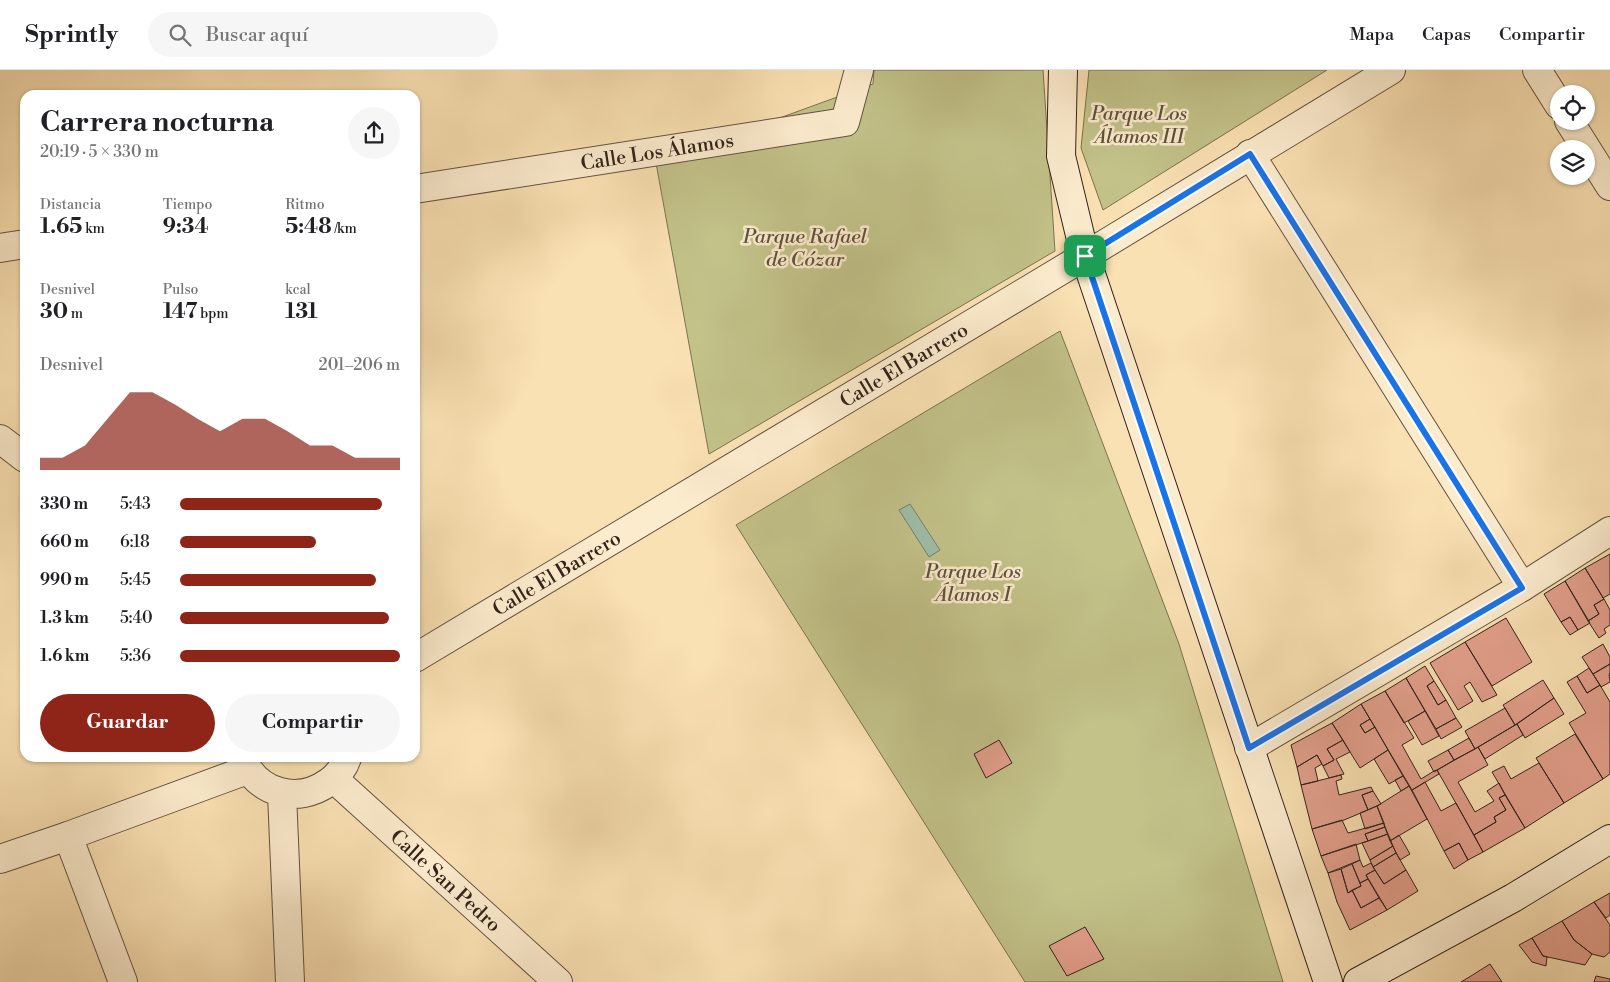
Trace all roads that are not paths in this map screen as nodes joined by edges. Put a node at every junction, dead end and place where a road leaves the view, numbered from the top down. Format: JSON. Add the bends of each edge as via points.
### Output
{"nodes":[{"id":1,"x":859,"y":70,"type":"edge"},
{"id":2,"x":1063,"y":70,"type":"edge"},
{"id":3,"x":1391,"y":70,"type":"edge"},
{"id":4,"x":1537,"y":70,"type":"edge"},
{"id":5,"x":1550,"y":91,"type":"edge"},
{"id":6,"x":1575,"y":130,"type":"edge"},
{"id":7,"x":1250,"y":154,"type":"junction"},
{"id":8,"x":1610,"y":186,"type":"edge"},
{"id":9,"x":420,"y":188,"type":"edge"},
{"id":10,"x":20,"y":245,"type":"edge"},
{"id":11,"x":0,"y":248,"type":"edge"},
{"id":12,"x":1085,"y":256,"type":"junction"},
{"id":13,"x":0,"y":439,"type":"edge"},
{"id":14,"x":20,"y":454,"type":"edge"},
{"id":15,"x":1610,"y":531,"type":"edge"},
{"id":16,"x":1522,"y":588,"type":"junction"},
{"id":17,"x":420,"y":655,"type":"edge"},
{"id":18,"x":1249,"y":748,"type":"junction"},
{"id":19,"x":245,"y":764,"type":"edge"},
{"id":20,"x":340,"y":768,"type":"edge"},
{"id":21,"x":282,"y":794,"type":"junction"},
{"id":22,"x":68,"y":836,"type":"junction"},
{"id":23,"x":1610,"y":839,"type":"edge"},
{"id":24,"x":0,"y":858,"type":"edge"},
{"id":25,"x":123,"y":982,"type":"edge"},
{"id":26,"x":290,"y":982,"type":"edge"},
{"id":27,"x":558,"y":982,"type":"edge"},
{"id":28,"x":1328,"y":982,"type":"edge"},
{"id":29,"x":1358,"y":982,"type":"edge"}],
"edges":[{"from":1,"to":9,"type":"street","name":"Calle Los Álamos","via":[[845,122]]},
{"from":2,"to":12,"type":"street","via":[[1061,156]]},
{"from":3,"to":7,"type":"street","name":"Calle El Barrero"},
{"from":4,"to":5,"type":"street"},
{"from":6,"to":8,"type":"street"},
{"from":7,"to":12,"type":"street","name":"Calle El Barrero"},
{"from":7,"to":16,"type":"street"},
{"from":10,"to":11,"type":"street"},
{"from":12,"to":17,"type":"street","name":"Calle El Barrero"},
{"from":12,"to":18,"type":"street"},
{"from":13,"to":14,"type":"street"},
{"from":15,"to":16,"type":"street"},
{"from":16,"to":18,"type":"street"},
{"from":18,"to":28,"type":"street"},
{"from":19,"to":21,"type":"street","via":[[261,784]]},
{"from":19,"to":22,"type":"street"},
{"from":20,"to":21,"type":"street","via":[[321,788],[303,794]]},
{"from":20,"to":27,"type":"street","name":"Calle San Pedro"},
{"from":21,"to":26,"type":"street"},
{"from":22,"to":24,"type":"street"},
{"from":22,"to":25,"type":"street"},
{"from":23,"to":29,"type":"street","via":[[1513,898]]}]}
